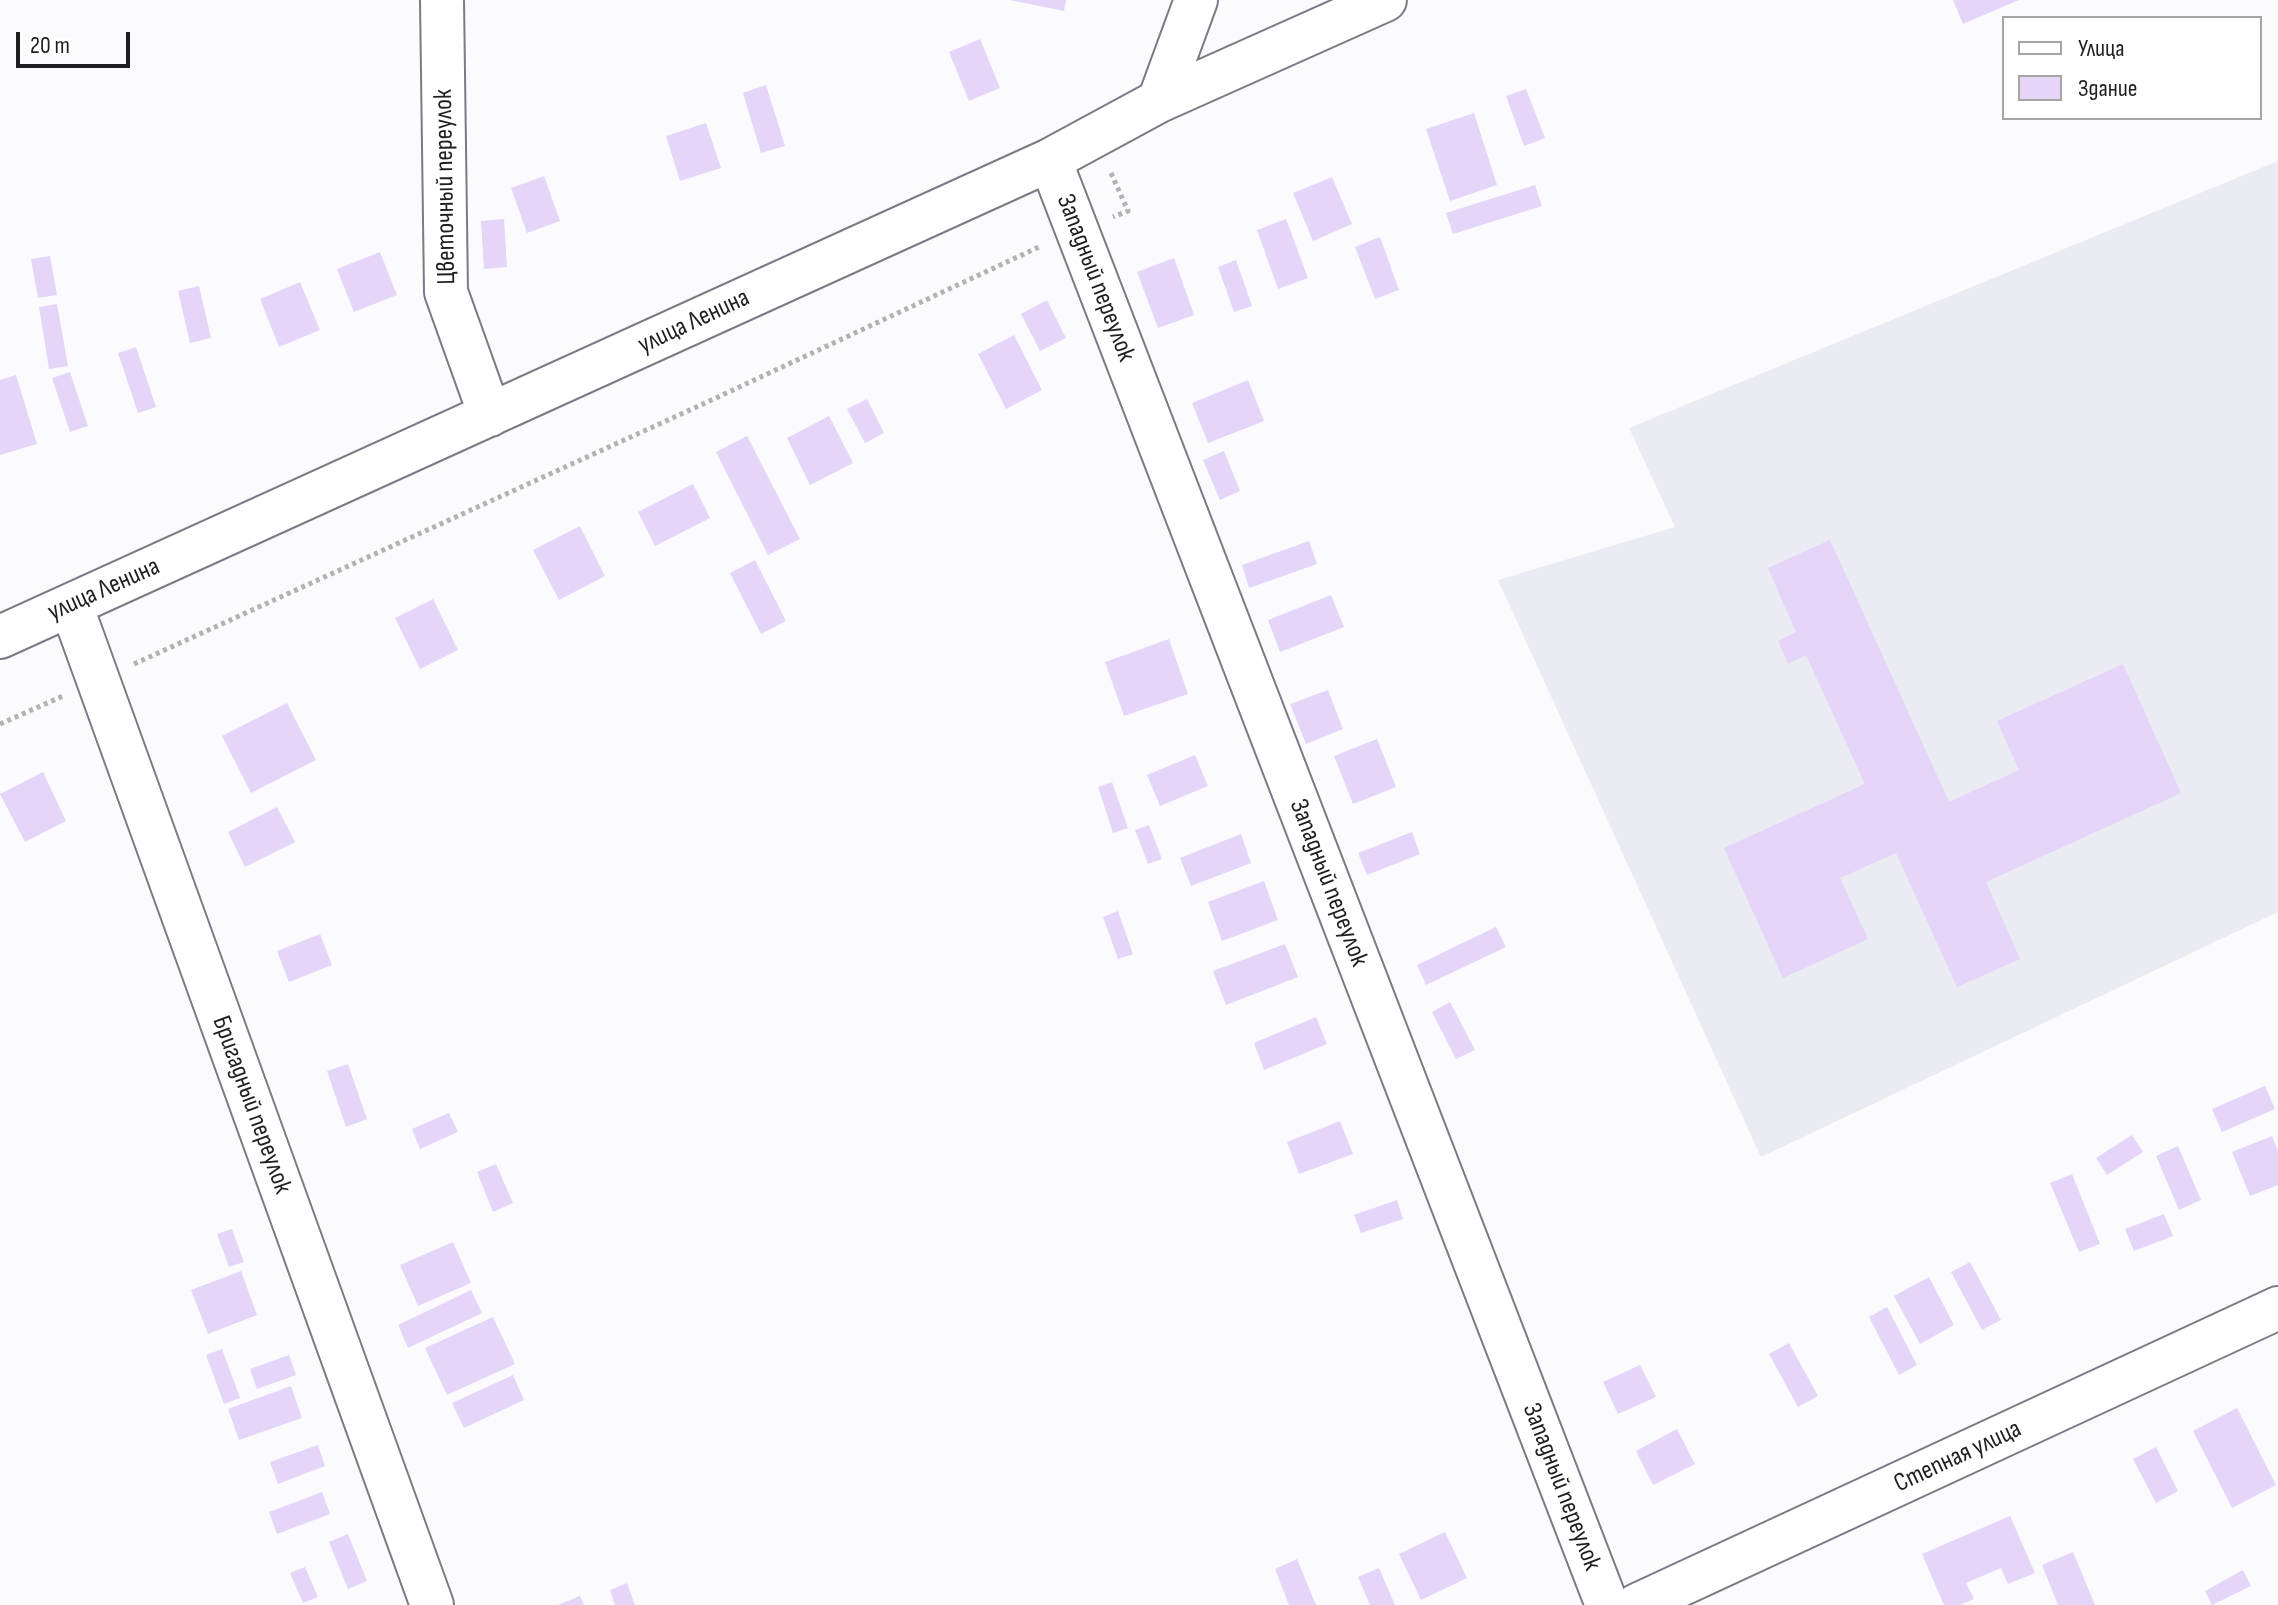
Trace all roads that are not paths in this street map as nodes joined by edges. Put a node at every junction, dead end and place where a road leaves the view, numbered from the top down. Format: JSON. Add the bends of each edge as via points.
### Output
{"nodes":[{"id":1,"x":442,"y":0,"type":"edge"},
{"id":2,"x":1196,"y":0,"type":"edge"},
{"id":3,"x":1385,"y":0,"type":"edge"},
{"id":4,"x":1159,"y":101,"type":"junction"},
{"id":5,"x":1050,"y":160,"type":"junction"},
{"id":6,"x":490,"y":415,"type":"junction"},
{"id":7,"x":71,"y":605,"type":"junction"},
{"id":8,"x":0,"y":637,"type":"edge"},
{"id":9,"x":2278,"y":1308,"type":"edge"},
{"id":10,"x":432,"y":1605,"type":"edge"},
{"id":11,"x":1607,"y":1605,"type":"edge"},
{"id":12,"x":1637,"y":1605,"type":"edge"}],
"edges":[{"from":1,"to":6,"type":"street","name":"Цветочный переулок","via":[[446,292]]},
{"from":2,"to":4,"type":"street"},
{"from":3,"to":4,"type":"street","name":"улица Ленина"},
{"from":4,"to":5,"type":"street","name":"улица Ленина"},
{"from":5,"to":6,"type":"street","name":"улица Ленина"},
{"from":5,"to":11,"type":"street","name":"Западный переулок"},
{"from":6,"to":7,"type":"street","name":"улица Ленина"},
{"from":7,"to":8,"type":"street","name":"улица Ленина"},
{"from":7,"to":10,"type":"street","name":"Бригадный переулок"},
{"from":9,"to":12,"type":"street","name":"Степная улица"}]}
